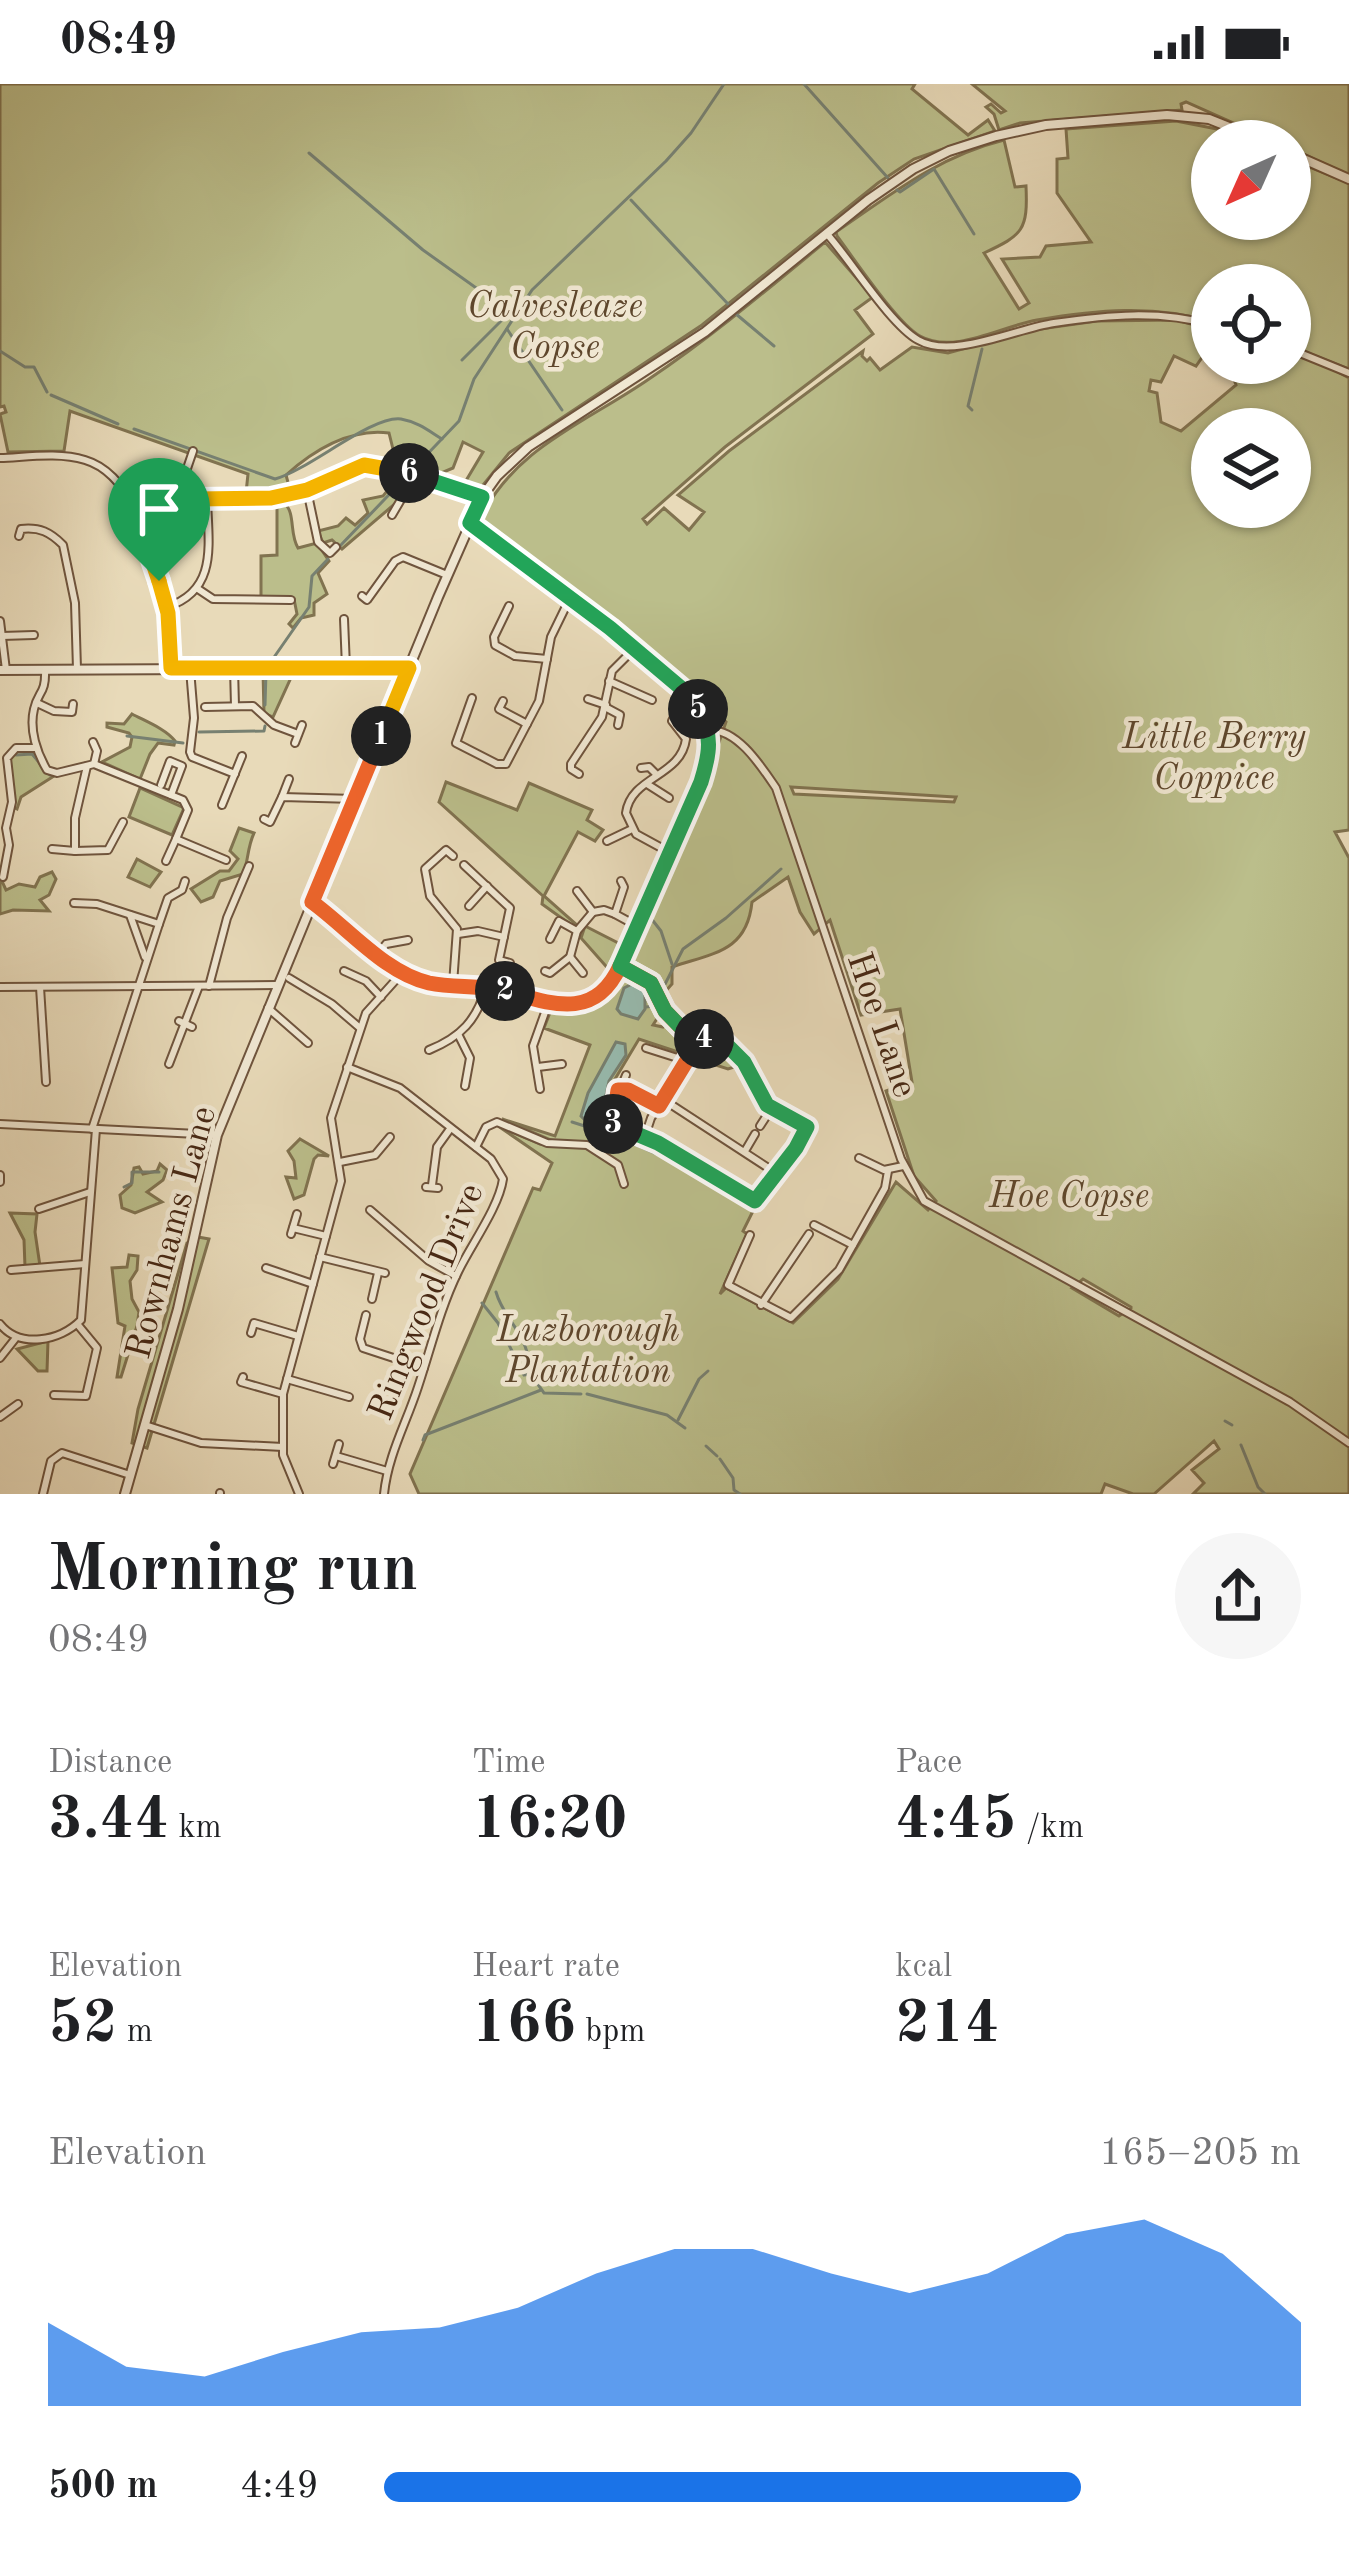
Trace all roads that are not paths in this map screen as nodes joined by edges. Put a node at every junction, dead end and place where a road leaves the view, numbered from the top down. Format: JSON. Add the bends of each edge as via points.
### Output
{"nodes":[{"id":1,"x":1208,"y":120,"type":"edge"},
{"id":2,"x":1311,"y":162,"type":"edge"},
{"id":3,"x":1349,"y":179,"type":"edge"},
{"id":4,"x":827,"y":234,"type":"junction"},
{"id":5,"x":1191,"y":321,"type":"edge"},
{"id":6,"x":1311,"y":358,"type":"edge"},
{"id":7,"x":1349,"y":374,"type":"edge"},
{"id":8,"x":193,"y":451,"type":"dead end"},
{"id":9,"x":0,"y":458,"type":"edge"},
{"id":10,"x":416,"y":474,"type":"junction"},
{"id":11,"x":307,"y":490,"type":"junction"},
{"id":12,"x":482,"y":497,"type":"junction"},
{"id":13,"x":207,"y":498,"type":"junction"},
{"id":14,"x":183,"y":502,"type":"junction"},
{"id":15,"x":392,"y":515,"type":"dead end"},
{"id":16,"x":137,"y":516,"type":"junction"},
{"id":17,"x":470,"y":523,"type":"junction"},
{"id":18,"x":20,"y":529,"type":"dead end"},
{"id":19,"x":336,"y":547,"type":"dead end"},
{"id":20,"x":448,"y":575,"type":"junction"},
{"id":21,"x":198,"y":589,"type":"junction"},
{"id":22,"x":569,"y":598,"type":"junction"},
{"id":23,"x":290,"y":600,"type":"dead end"},
{"id":24,"x":367,"y":600,"type":"dead end"},
{"id":25,"x":508,"y":606,"type":"dead end"},
{"id":26,"x":167,"y":608,"type":"junction"},
{"id":27,"x":344,"y":619,"type":"dead end"},
{"id":28,"x":0,"y":621,"type":"edge"},
{"id":29,"x":34,"y":635,"type":"dead end"},
{"id":30,"x":2,"y":636,"type":"edge"},
{"id":31,"x":505,"y":641,"type":"dead end"},
{"id":32,"x":634,"y":648,"type":"junction"},
{"id":33,"x":501,"y":650,"type":"junction"},
{"id":34,"x":547,"y":659,"type":"junction"},
{"id":35,"x":346,"y":667,"type":"junction"},
{"id":36,"x":171,"y":668,"type":"junction"},
{"id":37,"x":190,"y":668,"type":"junction"},
{"id":38,"x":234,"y":668,"type":"junction"},
{"id":39,"x":409,"y":668,"type":"junction"},
{"id":40,"x":77,"y":669,"type":"junction"},
{"id":41,"x":3,"y":670,"type":"edge"},
{"id":42,"x":45,"y":670,"type":"junction"},
{"id":43,"x":609,"y":681,"type":"junction"},
{"id":44,"x":472,"y":698,"type":"dead end"},
{"id":45,"x":589,"y":699,"type":"dead end"},
{"id":46,"x":652,"y":700,"type":"dead end"},
{"id":47,"x":503,"y":701,"type":"dead end"},
{"id":48,"x":37,"y":703,"type":"junction"},
{"id":49,"x":73,"y":704,"type":"dead end"},
{"id":50,"x":235,"y":706,"type":"junction"},
{"id":51,"x":606,"y":706,"type":"junction"},
{"id":52,"x":205,"y":707,"type":"dead end"},
{"id":53,"x":672,"y":721,"type":"dead end"},
{"id":54,"x":527,"y":724,"type":"junction"},
{"id":55,"x":302,"y":725,"type":"dead end"},
{"id":56,"x":617,"y":725,"type":"dead end"},
{"id":57,"x":708,"y":730,"type":"junction"},
{"id":58,"x":93,"y":742,"type":"dead end"},
{"id":59,"x":35,"y":748,"type":"junction"},
{"id":60,"x":242,"y":756,"type":"dead end"},
{"id":61,"x":186,"y":759,"type":"junction"},
{"id":62,"x":91,"y":765,"type":"junction"},
{"id":63,"x":645,"y":765,"type":"dead end"},
{"id":64,"x":235,"y":774,"type":"junction"},
{"id":65,"x":560,"y":775,"type":"dead end"},
{"id":66,"x":658,"y":776,"type":"junction"},
{"id":67,"x":290,"y":779,"type":"dead end"},
{"id":68,"x":646,"y":783,"type":"junction"},
{"id":69,"x":161,"y":785,"type":"dead end"},
{"id":70,"x":11,"y":787,"type":"junction"},
{"id":71,"x":0,"y":788,"type":"edge"},
{"id":72,"x":171,"y":795,"type":"junction"},
{"id":73,"x":282,"y":797,"type":"junction"},
{"id":74,"x":669,"y":798,"type":"dead end"},
{"id":75,"x":355,"y":799,"type":"junction"},
{"id":76,"x":222,"y":805,"type":"dead end"},
{"id":77,"x":264,"y":820,"type":"dead end"},
{"id":78,"x":123,"y":823,"type":"dead end"},
{"id":79,"x":631,"y":829,"type":"junction"},
{"id":80,"x":176,"y":839,"type":"junction"},
{"id":81,"x":607,"y":841,"type":"dead end"},
{"id":82,"x":52,"y":849,"type":"dead end"},
{"id":83,"x":75,"y":850,"type":"junction"},
{"id":84,"x":446,"y":850,"type":"dead end"},
{"id":85,"x":669,"y":852,"type":"junction"},
{"id":86,"x":226,"y":860,"type":"dead end"},
{"id":87,"x":166,"y":861,"type":"dead end"},
{"id":88,"x":464,"y":865,"type":"dead end"},
{"id":89,"x":250,"y":866,"type":"dead end"},
{"id":90,"x":3,"y":877,"type":"dead end"},
{"id":91,"x":185,"y":881,"type":"dead end"},
{"id":92,"x":488,"y":885,"type":"junction"},
{"id":93,"x":634,"y":887,"type":"dead end"},
{"id":94,"x":577,"y":891,"type":"dead end"},
{"id":95,"x":312,"y":902,"type":"junction"},
{"id":96,"x":74,"y":903,"type":"dead end"},
{"id":97,"x":470,"y":906,"type":"dead end"},
{"id":98,"x":593,"y":912,"type":"junction"},
{"id":99,"x":130,"y":914,"type":"junction"},
{"id":100,"x":615,"y":914,"type":"junction"},
{"id":101,"x":159,"y":924,"type":"junction"},
{"id":102,"x":637,"y":926,"type":"junction"},
{"id":103,"x":577,"y":932,"type":"junction"},
{"id":104,"x":458,"y":934,"type":"junction"},
{"id":105,"x":504,"y":937,"type":"junction"},
{"id":106,"x":550,"y":939,"type":"dead end"},
{"id":107,"x":408,"y":940,"type":"dead end"},
{"id":108,"x":378,"y":954,"type":"junction"},
{"id":109,"x":570,"y":956,"type":"junction"},
{"id":110,"x":146,"y":960,"type":"junction"},
{"id":111,"x":510,"y":963,"type":"dead end"},
{"id":112,"x":620,"y":966,"type":"junction"},
{"id":113,"x":344,"y":970,"type":"dead end"},
{"id":114,"x":545,"y":971,"type":"dead end"},
{"id":115,"x":402,"y":973,"type":"junction"},
{"id":116,"x":583,"y":973,"type":"dead end"},
{"id":117,"x":290,"y":978,"type":"dead end"},
{"id":118,"x":453,"y":984,"type":"junction"},
{"id":119,"x":277,"y":985,"type":"junction"},
{"id":120,"x":199,"y":986,"type":"junction"},
{"id":121,"x":209,"y":986,"type":"junction"},
{"id":122,"x":0,"y":987,"type":"edge"},
{"id":123,"x":40,"y":987,"type":"junction"},
{"id":124,"x":137,"y":987,"type":"junction"},
{"id":125,"x":486,"y":987,"type":"junction"},
{"id":126,"x":381,"y":997,"type":"junction"},
{"id":127,"x":548,"y":1004,"type":"junction"},
{"id":128,"x":268,"y":1008,"type":"junction"},
{"id":129,"x":360,"y":1028,"type":"junction"},
{"id":130,"x":458,"y":1034,"type":"junction"},
{"id":131,"x":308,"y":1043,"type":"dead end"},
{"id":132,"x":697,"y":1044,"type":"junction"},
{"id":133,"x":646,"y":1048,"type":"dead end"},
{"id":134,"x":429,"y":1050,"type":"dead end"},
{"id":135,"x":174,"y":1059,"type":"dead end"},
{"id":136,"x":687,"y":1061,"type":"junction"},
{"id":137,"x":562,"y":1064,"type":"dead end"},
{"id":138,"x":347,"y":1067,"type":"junction"},
{"id":139,"x":538,"y":1067,"type":"junction"},
{"id":140,"x":626,"y":1075,"type":"dead end"},
{"id":141,"x":46,"y":1082,"type":"dead end"},
{"id":142,"x":465,"y":1086,"type":"dead end"},
{"id":143,"x":540,"y":1089,"type":"dead end"},
{"id":144,"x":620,"y":1090,"type":"junction"},
{"id":145,"x":662,"y":1103,"type":"junction"},
{"id":146,"x":771,"y":1108,"type":"junction"},
{"id":147,"x":0,"y":1124,"type":"edge"},
{"id":148,"x":94,"y":1129,"type":"junction"},
{"id":149,"x":450,"y":1129,"type":"junction"},
{"id":150,"x":217,"y":1135,"type":"junction"},
{"id":151,"x":645,"y":1136,"type":"junction"},
{"id":152,"x":390,"y":1137,"type":"dead end"},
{"id":153,"x":476,"y":1148,"type":"junction"},
{"id":154,"x":744,"y":1151,"type":"junction"},
{"id":155,"x":859,"y":1158,"type":"dead end"},
{"id":156,"x":340,"y":1162,"type":"junction"},
{"id":157,"x":903,"y":1166,"type":"junction"},
{"id":158,"x":888,"y":1171,"type":"junction"},
{"id":159,"x":776,"y":1173,"type":"junction"},
{"id":160,"x":624,"y":1184,"type":"dead end"},
{"id":161,"x":432,"y":1187,"type":"dead end"},
{"id":162,"x":90,"y":1192,"type":"junction"},
{"id":163,"x":39,"y":1209,"type":"dead end"},
{"id":164,"x":370,"y":1210,"type":"dead end"},
{"id":165,"x":297,"y":1214,"type":"dead end"},
{"id":166,"x":814,"y":1225,"type":"dead end"},
{"id":167,"x":809,"y":1234,"type":"dead end"},
{"id":168,"x":750,"y":1235,"type":"dead end"},
{"id":169,"x":326,"y":1236,"type":"junction"},
{"id":170,"x":853,"y":1245,"type":"junction"},
{"id":171,"x":320,"y":1257,"type":"junction"},
{"id":172,"x":86,"y":1264,"type":"junction"},
{"id":173,"x":266,"y":1268,"type":"dead end"},
{"id":174,"x":17,"y":1272,"type":"dead end"},
{"id":175,"x":456,"y":1276,"type":"junction"},
{"id":176,"x":313,"y":1284,"type":"junction"},
{"id":177,"x":372,"y":1298,"type":"dead end"},
{"id":178,"x":761,"y":1305,"type":"junction"},
{"id":179,"x":367,"y":1321,"type":"dead end"},
{"id":180,"x":0,"y":1324,"type":"edge"},
{"id":181,"x":78,"y":1324,"type":"junction"},
{"id":182,"x":251,"y":1333,"type":"dead end"},
{"id":183,"x":299,"y":1336,"type":"junction"},
{"id":184,"x":15,"y":1339,"type":"junction"},
{"id":185,"x":0,"y":1358,"type":"edge"},
{"id":186,"x":424,"y":1368,"type":"junction"},
{"id":187,"x":287,"y":1379,"type":"junction"},
{"id":188,"x":241,"y":1383,"type":"dead end"},
{"id":189,"x":54,"y":1394,"type":"dead end"},
{"id":190,"x":283,"y":1394,"type":"junction"},
{"id":191,"x":349,"y":1397,"type":"dead end"},
{"id":192,"x":0,"y":1402,"type":"edge"},
{"id":193,"x":0,"y":1417,"type":"edge"},
{"id":194,"x":145,"y":1425,"type":"junction"},
{"id":195,"x":1349,"y":1443,"type":"edge"},
{"id":196,"x":339,"y":1444,"type":"dead end"},
{"id":197,"x":283,"y":1447,"type":"junction"},
{"id":198,"x":387,"y":1471,"type":"junction"},
{"id":199,"x":130,"y":1475,"type":"junction"},
{"id":200,"x":43,"y":1494,"type":"edge"},
{"id":201,"x":125,"y":1494,"type":"edge"},
{"id":202,"x":299,"y":1494,"type":"edge"},
{"id":203,"x":384,"y":1494,"type":"edge"}],
"edges":[{"from":1,"to":4,"type":"street","name":"Rownhams Lane","via":[[1080,121],[966,145],[923,164]]},
{"from":2,"to":3,"type":"street"},
{"from":4,"to":5,"type":"street","via":[[904,329],[927,344],[966,345],[1021,328],[1124,315]]},
{"from":4,"to":12,"type":"street","name":"Rownhams Lane","via":[[677,352],[522,452]]},
{"from":6,"to":7,"type":"street"},
{"from":8,"to":14,"type":"street"},
{"from":9,"to":16,"type":"street","via":[[86,460],[117,480]]},
{"from":10,"to":11,"type":"street","via":[[364,465]]},
{"from":10,"to":12,"type":"street"},
{"from":10,"to":15,"type":"street"},
{"from":11,"to":13,"type":"street"},
{"from":11,"to":19,"type":"street","via":[[319,542],[330,553]]},
{"from":12,"to":17,"type":"street","name":"Rownhams Lane"},
{"from":13,"to":14,"type":"street"},
{"from":13,"to":21,"type":"street","via":[[208,564]]},
{"from":14,"to":16,"type":"street"},
{"from":16,"to":26,"type":"street"},
{"from":17,"to":20,"type":"street","name":"Rownhams Lane"},
{"from":17,"to":22,"type":"street","name":"Hoe Lane"},
{"from":18,"to":40,"type":"street","via":[[54,536],[69,558]]},
{"from":20,"to":24,"type":"street","via":[[401,558]]},
{"from":20,"to":39,"type":"street","name":"Rownhams Lane"},
{"from":21,"to":23,"type":"street","via":[[213,599]]},
{"from":21,"to":26,"type":"street"},
{"from":22,"to":32,"type":"street","name":"Hoe Lane"},
{"from":22,"to":34,"type":"street"},
{"from":25,"to":33,"type":"street","via":[[494,637]]},
{"from":26,"to":36,"type":"street"},
{"from":27,"to":35,"type":"street"},
{"from":28,"to":30,"type":"street"},
{"from":29,"to":30,"type":"street"},
{"from":30,"to":41,"type":"street"},
{"from":31,"to":33,"type":"street"},
{"from":32,"to":43,"type":"street"},
{"from":32,"to":57,"type":"street","name":"Hoe Lane","via":[[681,688]]},
{"from":33,"to":34,"type":"street"},
{"from":34,"to":54,"type":"street"},
{"from":35,"to":38,"type":"street"},
{"from":35,"to":39,"type":"street"},
{"from":36,"to":37,"type":"street"},
{"from":36,"to":40,"type":"street"},
{"from":37,"to":38,"type":"street"},
{"from":37,"to":61,"type":"street","via":[[194,718]]},
{"from":38,"to":50,"type":"street"},
{"from":39,"to":75,"type":"street","name":"Rownhams Lane"},
{"from":40,"to":42,"type":"street"},
{"from":41,"to":42,"type":"street"},
{"from":42,"to":48,"type":"street"},
{"from":43,"to":46,"type":"street"},
{"from":43,"to":51,"type":"street"},
{"from":44,"to":54,"type":"street","via":[[456,743],[497,764],[506,764]]},
{"from":45,"to":51,"type":"street"},
{"from":47,"to":54,"type":"street","via":[[499,709]]},
{"from":48,"to":49,"type":"street","via":[[62,712]]},
{"from":48,"to":59,"type":"street"},
{"from":50,"to":52,"type":"street"},
{"from":50,"to":55,"type":"street","via":[[253,706],[297,739]]},
{"from":51,"to":56,"type":"street","via":[[620,715]]},
{"from":51,"to":65,"type":"street","via":[[575,771]]},
{"from":53,"to":66,"type":"street","via":[[685,747]]},
{"from":57,"to":85,"type":"street","via":[[706,767]]},
{"from":57,"to":157,"type":"street","name":"Hoe Lane","via":[[729,734],[776,788]]},
{"from":58,"to":62,"type":"street"},
{"from":59,"to":62,"type":"street","via":[[52,773]]},
{"from":59,"to":70,"type":"street","via":[[10,752]]},
{"from":60,"to":64,"type":"street"},
{"from":61,"to":64,"type":"street"},
{"from":61,"to":69,"type":"street","via":[[170,761]]},
{"from":61,"to":72,"type":"street"},
{"from":62,"to":72,"type":"street"},
{"from":62,"to":83,"type":"street"},
{"from":63,"to":66,"type":"street"},
{"from":64,"to":76,"type":"street"},
{"from":66,"to":68,"type":"street"},
{"from":67,"to":73,"type":"street"},
{"from":68,"to":74,"type":"street"},
{"from":68,"to":79,"type":"street","via":[[627,802]]},
{"from":70,"to":71,"type":"street"},
{"from":70,"to":90,"type":"street"},
{"from":72,"to":80,"type":"street","via":[[188,804]]},
{"from":73,"to":75,"type":"street"},
{"from":73,"to":77,"type":"street"},
{"from":75,"to":95,"type":"street","name":"Rownhams Lane"},
{"from":78,"to":83,"type":"street","via":[[110,849]]},
{"from":79,"to":81,"type":"street"},
{"from":79,"to":85,"type":"street"},
{"from":80,"to":86,"type":"street"},
{"from":80,"to":87,"type":"street"},
{"from":82,"to":83,"type":"street"},
{"from":84,"to":104,"type":"street","via":[[423,866],[430,896]]},
{"from":85,"to":102,"type":"street"},
{"from":88,"to":92,"type":"street"},
{"from":89,"to":121,"type":"street"},
{"from":91,"to":101,"type":"street","via":[[167,898]]},
{"from":92,"to":97,"type":"street"},
{"from":92,"to":105,"type":"street","via":[[510,908]]},
{"from":93,"to":100,"type":"street","via":[[622,884]]},
{"from":94,"to":98,"type":"street"},
{"from":95,"to":108,"type":"street"},
{"from":95,"to":119,"type":"street","name":"Rownhams Lane"},
{"from":96,"to":99,"type":"street"},
{"from":98,"to":100,"type":"street"},
{"from":98,"to":103,"type":"street"},
{"from":99,"to":101,"type":"street"},
{"from":99,"to":110,"type":"street"},
{"from":100,"to":102,"type":"street"},
{"from":101,"to":110,"type":"street"},
{"from":102,"to":112,"type":"street"},
{"from":103,"to":106,"type":"street","via":[[559,922]]},
{"from":103,"to":109,"type":"street"},
{"from":104,"to":105,"type":"street"},
{"from":104,"to":118,"type":"street"},
{"from":105,"to":111,"type":"street","via":[[498,963]]},
{"from":107,"to":108,"type":"street"},
{"from":108,"to":115,"type":"street"},
{"from":109,"to":114,"type":"street"},
{"from":109,"to":116,"type":"street"},
{"from":110,"to":124,"type":"street"},
{"from":112,"to":127,"type":"street","via":[[584,1003]]},
{"from":112,"to":132,"type":"street","via":[[651,983]]},
{"from":113,"to":126,"type":"street"},
{"from":115,"to":118,"type":"street"},
{"from":115,"to":126,"type":"street"},
{"from":117,"to":129,"type":"street"},
{"from":118,"to":125,"type":"street"},
{"from":119,"to":121,"type":"street"},
{"from":119,"to":128,"type":"street","name":"Rownhams Lane"},
{"from":120,"to":121,"type":"street"},
{"from":120,"to":124,"type":"street"},
{"from":120,"to":135,"type":"street"},
{"from":122,"to":123,"type":"street"},
{"from":123,"to":124,"type":"street"},
{"from":123,"to":141,"type":"street"},
{"from":124,"to":148,"type":"street"},
{"from":125,"to":127,"type":"street"},
{"from":125,"to":130,"type":"street","via":[[477,1016]]},
{"from":126,"to":129,"type":"street"},
{"from":127,"to":139,"type":"street","via":[[533,1046]]},
{"from":128,"to":131,"type":"street"},
{"from":128,"to":150,"type":"street","name":"Rownhams Lane"},
{"from":129,"to":138,"type":"street"},
{"from":130,"to":134,"type":"street"},
{"from":130,"to":142,"type":"street","via":[[468,1051]]},
{"from":132,"to":136,"type":"street"},
{"from":132,"to":146,"type":"street","via":[[718,1036]]},
{"from":133,"to":136,"type":"street"},
{"from":136,"to":145,"type":"street"},
{"from":137,"to":139,"type":"street"},
{"from":138,"to":149,"type":"street","name":"Ringwood Drive","via":[[394,1085]]},
{"from":138,"to":156,"type":"street","via":[[330,1122]]},
{"from":139,"to":143,"type":"street"},
{"from":140,"to":144,"type":"street"},
{"from":144,"to":145,"type":"street"},
{"from":144,"to":151,"type":"street","via":[[614,1126]]},
{"from":145,"to":151,"type":"street"},
{"from":145,"to":154,"type":"street"},
{"from":146,"to":154,"type":"street"},
{"from":146,"to":159,"type":"street","via":[[807,1127]]},
{"from":147,"to":148,"type":"street"},
{"from":148,"to":150,"type":"street"},
{"from":148,"to":162,"type":"street"},
{"from":149,"to":153,"type":"street","name":"Ringwood Drive"},
{"from":149,"to":161,"type":"street","via":[[437,1147]]},
{"from":150,"to":194,"type":"street","name":"Rownhams Lane"},
{"from":151,"to":159,"type":"street","via":[[755,1201]]},
{"from":152,"to":156,"type":"street","via":[[375,1155]]},
{"from":153,"to":160,"type":"street","via":[[486,1127],[501,1123],[547,1143],[587,1145],[618,1165]]},
{"from":153,"to":175,"type":"street","name":"Ringwood Drive","via":[[499,1167],[503,1184]]},
{"from":154,"to":159,"type":"street"},
{"from":155,"to":158,"type":"street"},
{"from":156,"to":169,"type":"street"},
{"from":157,"to":158,"type":"street"},
{"from":157,"to":195,"type":"street","name":"Hoe Lane","via":[[933,1206],[1258,1383]]},
{"from":158,"to":170,"type":"street"},
{"from":162,"to":163,"type":"street"},
{"from":162,"to":172,"type":"street"},
{"from":164,"to":175,"type":"street"},
{"from":165,"to":169,"type":"street","via":[[292,1231]]},
{"from":166,"to":170,"type":"street"},
{"from":167,"to":178,"type":"street"},
{"from":168,"to":178,"type":"street","via":[[728,1285]]},
{"from":169,"to":171,"type":"street"},
{"from":170,"to":178,"type":"street","via":[[791,1318]]},
{"from":171,"to":176,"type":"street"},
{"from":171,"to":177,"type":"street","via":[[382,1273]]},
{"from":172,"to":174,"type":"street"},
{"from":172,"to":181,"type":"street"},
{"from":173,"to":176,"type":"street"},
{"from":175,"to":186,"type":"street","name":"Ringwood Drive"},
{"from":176,"to":183,"type":"street"},
{"from":179,"to":186,"type":"street","via":[[365,1351]]},
{"from":180,"to":184,"type":"street"},
{"from":181,"to":184,"type":"street"},
{"from":181,"to":189,"type":"street","via":[[98,1352],[86,1396]]},
{"from":182,"to":183,"type":"street","via":[[255,1321]]},
{"from":183,"to":187,"type":"street"},
{"from":184,"to":185,"type":"street"},
{"from":186,"to":198,"type":"street","name":"Ringwood Drive"},
{"from":187,"to":190,"type":"street"},
{"from":187,"to":191,"type":"street"},
{"from":188,"to":190,"type":"street"},
{"from":190,"to":197,"type":"street"},
{"from":192,"to":193,"type":"street","via":[[14,1406]]},
{"from":194,"to":197,"type":"street","via":[[201,1442]]},
{"from":194,"to":199,"type":"street","name":"Rownhams Lane"},
{"from":196,"to":198,"type":"street","via":[[334,1460]]},
{"from":197,"to":202,"type":"street"},
{"from":198,"to":203,"type":"street","name":"Ringwood Drive"},
{"from":199,"to":200,"type":"street","via":[[62,1454],[51,1461]]},
{"from":199,"to":201,"type":"street","name":"Rownhams Lane"}]}
